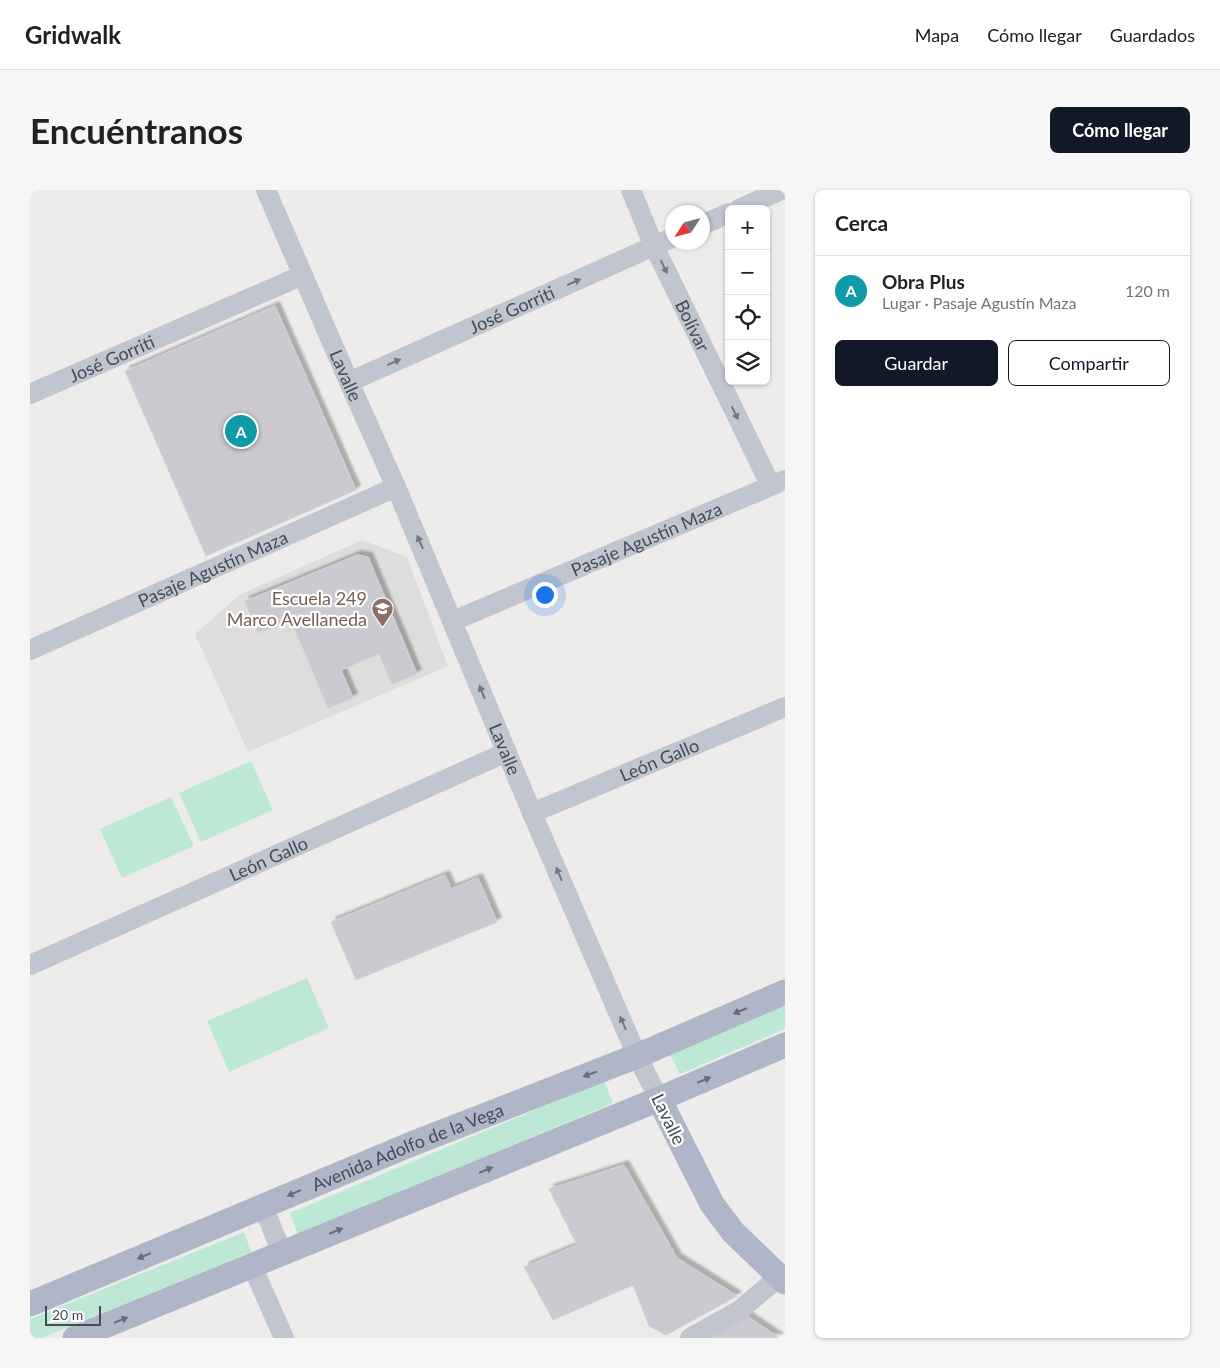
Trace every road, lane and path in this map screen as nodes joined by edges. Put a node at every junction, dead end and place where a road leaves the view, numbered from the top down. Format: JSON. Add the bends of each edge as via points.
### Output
{"nodes":[{"id":1,"x":266,"y":190,"type":"edge"},
{"id":2,"x":631,"y":190,"type":"edge"},
{"id":3,"x":781,"y":190,"type":"edge"},
{"id":4,"x":748,"y":205,"type":"edge"},
{"id":5,"x":725,"y":215,"type":"edge"},
{"id":6,"x":710,"y":221,"type":"edge"},
{"id":7,"x":663,"y":242,"type":"edge"},
{"id":8,"x":303,"y":275,"type":"junction"},
{"id":9,"x":349,"y":382,"type":"junction"},
{"id":10,"x":30,"y":394,"type":"edge"},
{"id":11,"x":778,"y":483,"type":"edge"},
{"id":12,"x":396,"y":487,"type":"junction"},
{"id":13,"x":453,"y":622,"type":"junction"},
{"id":14,"x":30,"y":650,"type":"edge"},
{"id":15,"x":785,"y":707,"type":"edge"},
{"id":16,"x":507,"y":752,"type":"junction"},
{"id":17,"x":532,"y":813,"type":"junction"},
{"id":18,"x":30,"y":964,"type":"edge"},
{"id":19,"x":785,"y":992,"type":"edge"},
{"id":20,"x":785,"y":1045,"type":"edge"},
{"id":21,"x":637,"y":1056,"type":"junction"},
{"id":22,"x":659,"y":1099,"type":"junction"},
{"id":23,"x":262,"y":1206,"type":"junction"},
{"id":24,"x":282,"y":1253,"type":"junction"},
{"id":25,"x":252,"y":1266,"type":"junction"},
{"id":26,"x":782,"y":1279,"type":"edge"},
{"id":27,"x":30,"y":1304,"type":"edge"},
{"id":28,"x":76,"y":1338,"type":"edge"},
{"id":29,"x":284,"y":1338,"type":"edge"},
{"id":30,"x":690,"y":1338,"type":"edge"}],
"edges":[{"from":1,"to":8,"type":"street","name":"Lavalle"},
{"from":2,"to":7,"type":"street","name":"Bolívar"},
{"from":3,"to":4,"type":"street"},
{"from":5,"to":6,"type":"street"},
{"from":9,"to":7,"type":"street","name":"José Gorriti","one_way":true},
{"from":7,"to":11,"type":"street","name":"Bolívar","one_way":true},
{"from":8,"to":9,"type":"street","name":"Lavalle"},
{"from":8,"to":10,"type":"street","name":"José Gorriti"},
{"from":9,"to":12,"type":"street","name":"Lavalle"},
{"from":11,"to":13,"type":"street","name":"Pasaje Agustín Maza"},
{"from":13,"to":12,"type":"street","name":"Lavalle","one_way":true},
{"from":12,"to":14,"type":"street","name":"Pasaje Agustín Maza"},
{"from":16,"to":13,"type":"street","name":"Lavalle","one_way":true},
{"from":15,"to":17,"type":"street","name":"León Gallo"},
{"from":16,"to":17,"type":"street","name":"Lavalle"},
{"from":16,"to":18,"type":"street","name":"León Gallo"},
{"from":21,"to":17,"type":"street","name":"Lavalle","one_way":true},
{"from":19,"to":21,"type":"main road","name":"Avenida Adolfo de la Vega","one_way":true},
{"from":22,"to":20,"type":"main road","one_way":true},
{"from":21,"to":22,"type":"street","name":"Lavalle"},
{"from":21,"to":23,"type":"main road","name":"Avenida Adolfo de la Vega","one_way":true},
{"from":24,"to":22,"type":"main road","one_way":true},
{"from":22,"to":26,"type":"main road","name":"Lavalle","via":[[712,1204],[733,1232]]},
{"from":23,"to":24,"type":"street"},
{"from":23,"to":27,"type":"main road","name":"Avenida Adolfo de la Vega","one_way":true},
{"from":24,"to":25,"type":"main road"},
{"from":28,"to":25,"type":"main road","one_way":true},
{"from":25,"to":29,"type":"street"},
{"from":26,"to":30,"type":"street","via":[[740,1310]]}]}
